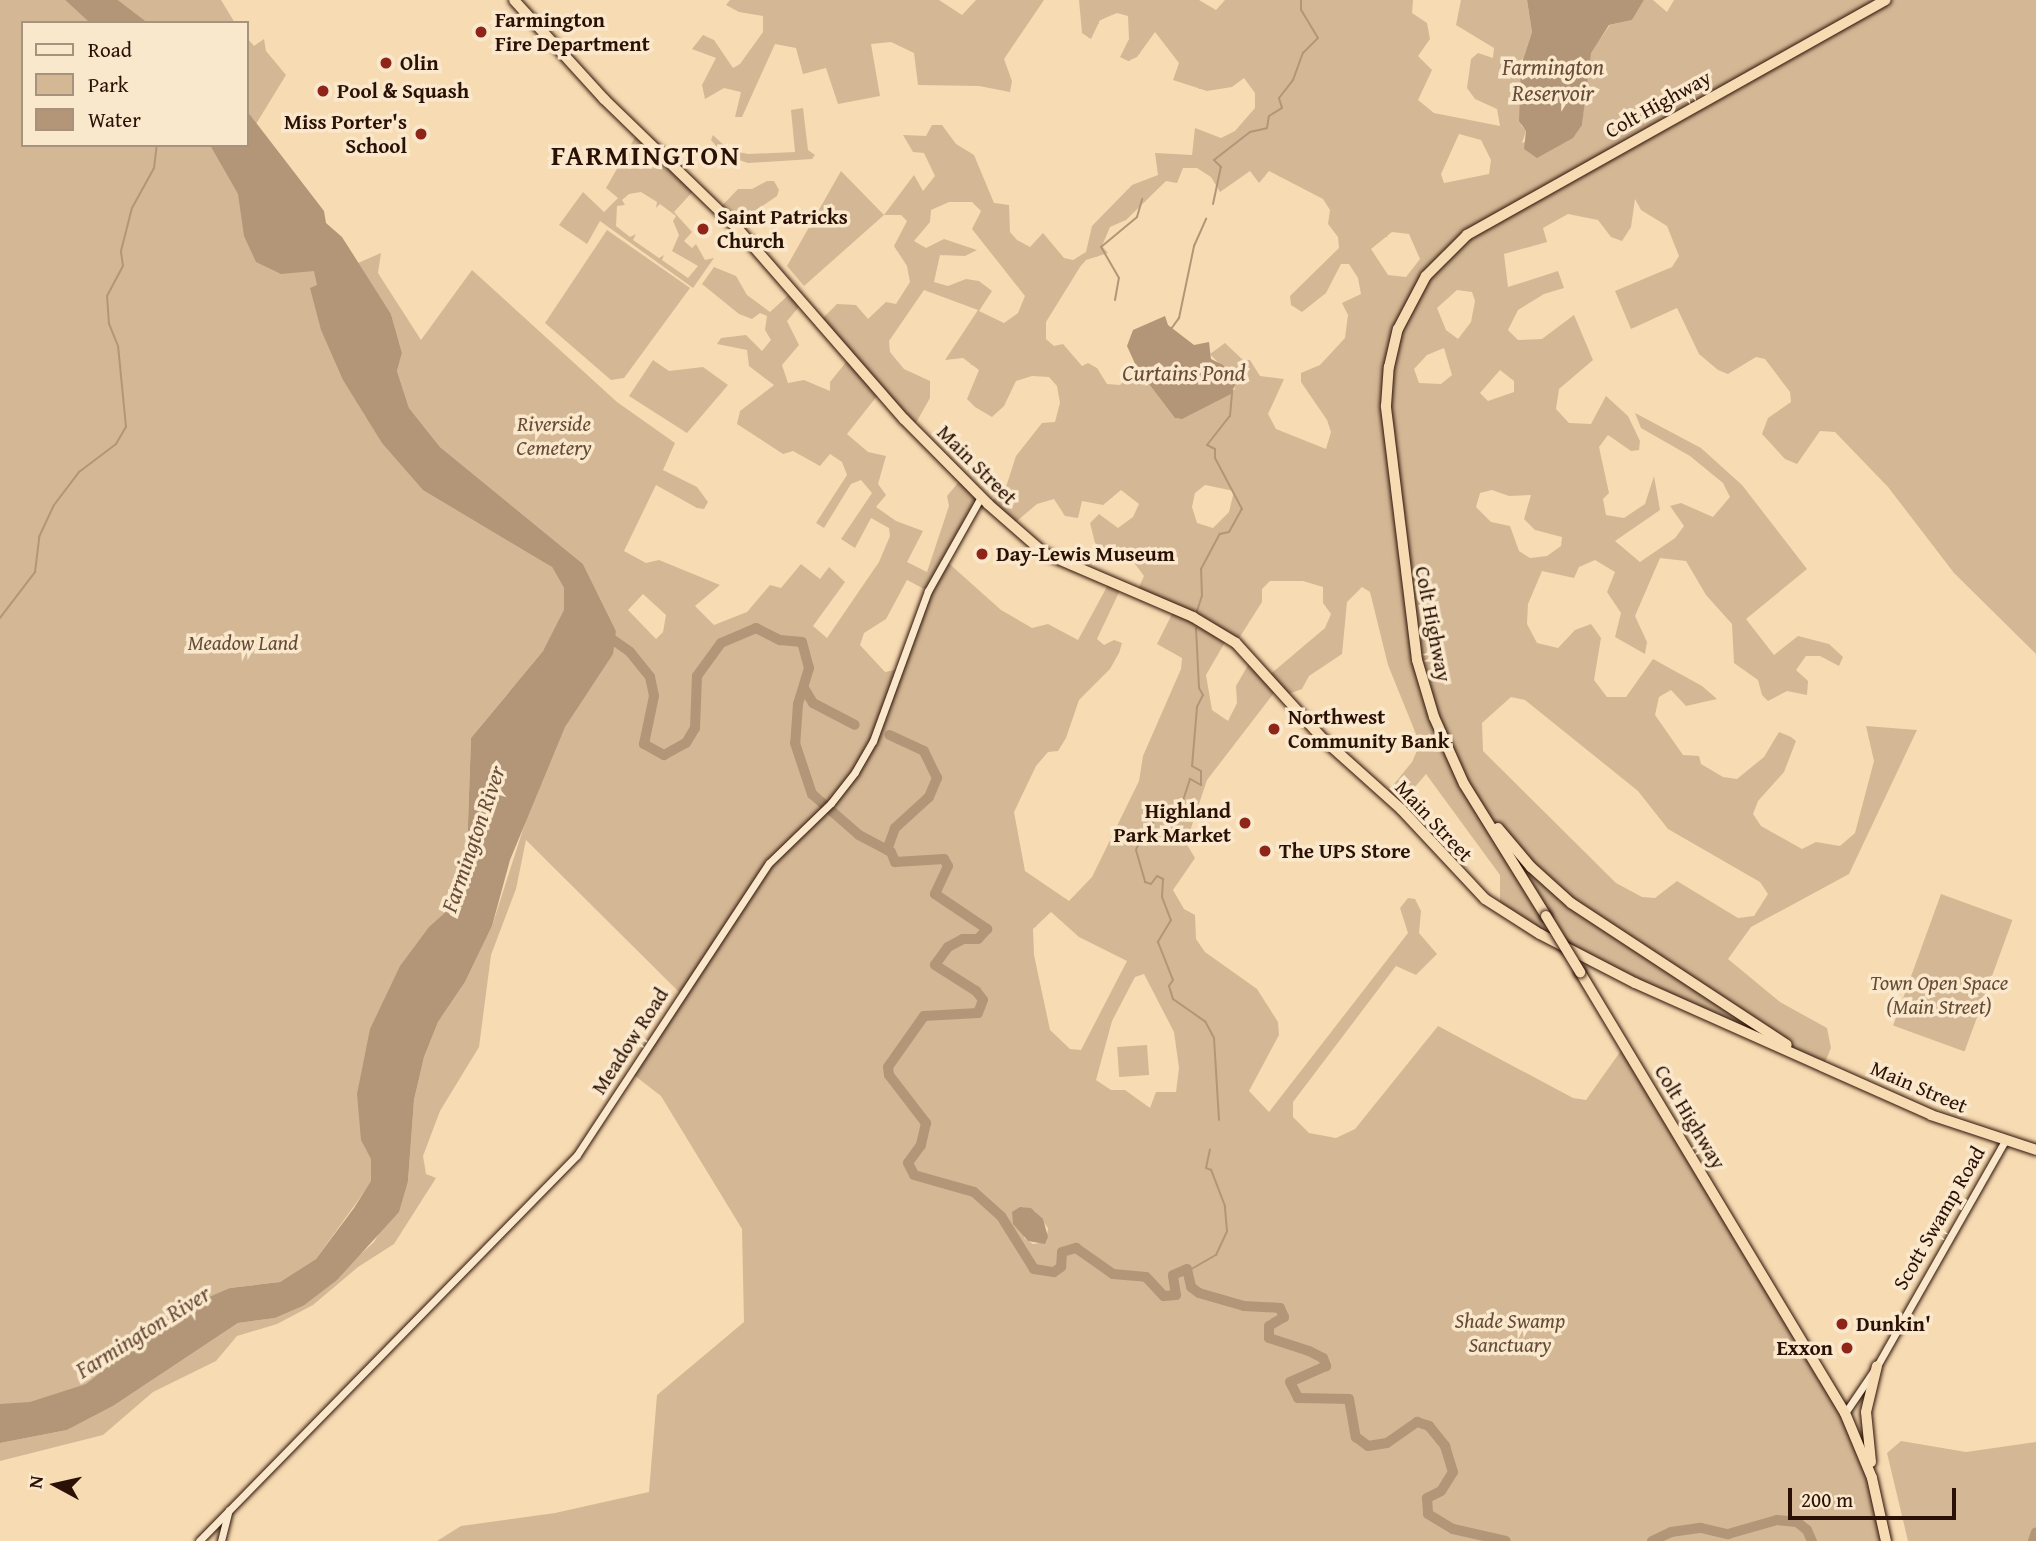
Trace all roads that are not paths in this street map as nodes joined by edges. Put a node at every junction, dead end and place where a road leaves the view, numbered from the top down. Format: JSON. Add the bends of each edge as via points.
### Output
{"nodes":[{"id":1,"x":514,"y":0,"type":"edge"},
{"id":2,"x":1885,"y":0,"type":"edge"},
{"id":3,"x":981,"y":497,"type":"junction"},
{"id":4,"x":1450,"y":753,"type":"junction"},
{"id":5,"x":1823,"y":1067,"type":"junction"},
{"id":6,"x":2005,"y":1141,"type":"junction"},
{"id":7,"x":2036,"y":1150,"type":"edge"},
{"id":8,"x":1877,"y":1366,"type":"junction"},
{"id":9,"x":1845,"y":1413,"type":"junction"},
{"id":10,"x":1877,"y":1497,"type":"junction"},
{"id":11,"x":229,"y":1509,"type":"junction"},
{"id":12,"x":199,"y":1541,"type":"edge"},
{"id":13,"x":221,"y":1541,"type":"edge"},
{"id":14,"x":1886,"y":1541,"type":"edge"}],
"edges":[{"from":1,"to":3,"type":"highway","name":"Main Street","via":[[604,99],[739,230],[904,419]]},
{"from":2,"to":4,"type":"highway","name":"Colt Highway","via":[[1483,224],[1453,247],[1415,293],[1392,347],[1388,425],[1412,641],[1427,698]]},
{"from":3,"to":5,"type":"highway","name":"Main Street","via":[[1044,553],[1193,617],[1236,643],[1323,739],[1401,809],[1466,884],[1500,910],[1607,970]]},
{"from":3,"to":11,"type":"street","name":"Meadow Road","via":[[928,591],[873,741],[831,803],[769,863],[577,1155],[534,1204]]},
{"from":4,"to":5,"type":"highway","via":[[1505,838],[1560,895]]},
{"from":4,"to":9,"type":"highway","name":"Colt Highway","bridge":true,"via":[[1477,807]]},
{"from":5,"to":6,"type":"highway","name":"Main Street"},
{"from":6,"to":7,"type":"highway","name":"Main Street"},
{"from":6,"to":8,"type":"street","name":"Scott Swamp Road"},
{"from":8,"to":9,"type":"street","name":"Scott Swamp Road"},
{"from":8,"to":10,"type":"highway","via":[[1866,1424]]},
{"from":9,"to":10,"type":"highway"},
{"from":10,"to":14,"type":"highway"},
{"from":11,"to":12,"type":"street","name":"Meadow Road"},
{"from":11,"to":13,"type":"street"}]}
